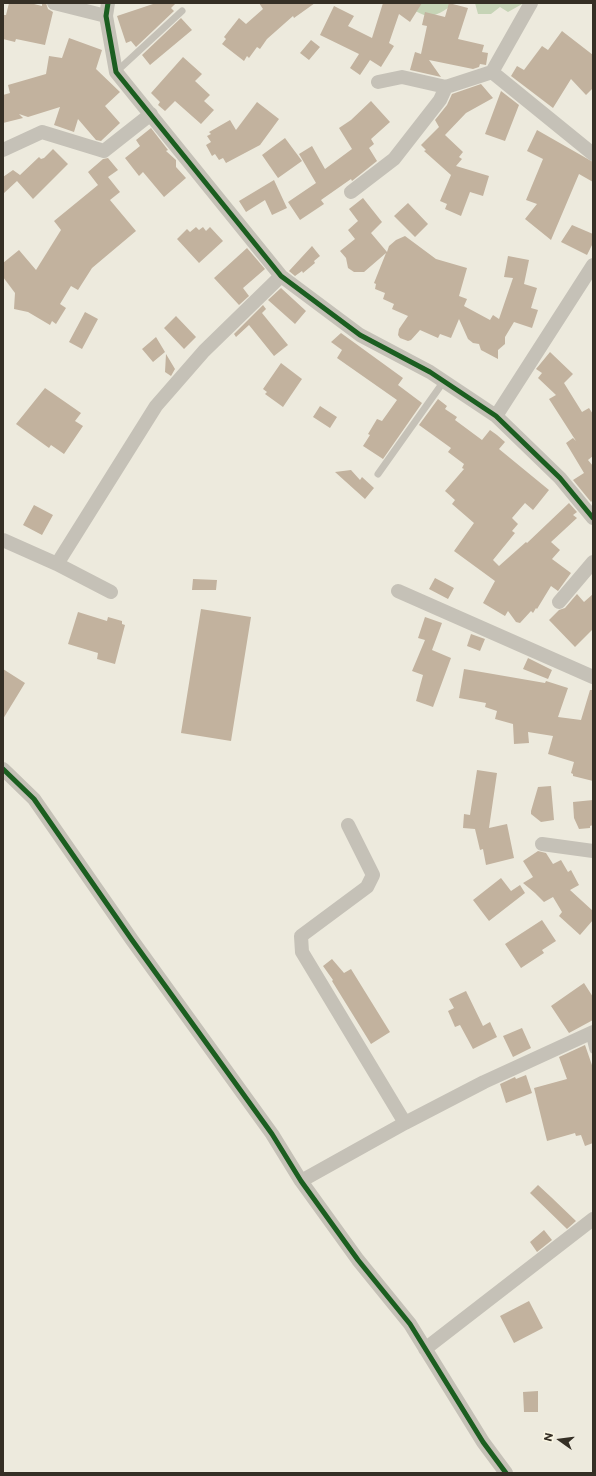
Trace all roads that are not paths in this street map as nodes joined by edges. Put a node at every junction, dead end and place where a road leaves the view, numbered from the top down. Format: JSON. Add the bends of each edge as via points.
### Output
{"nodes":[{"id":1,"x":54,"y":3,"type":"edge"},
{"id":2,"x":531,"y":3,"type":"edge"},
{"id":3,"x":107,"y":10,"type":"edge"},
{"id":4,"x":182,"y":11,"type":"dead end"},
{"id":5,"x":116,"y":72,"type":"junction"},
{"id":6,"x":492,"y":72,"type":"junction"},
{"id":7,"x":378,"y":82,"type":"dead end"},
{"id":8,"x":446,"y":87,"type":"junction"},
{"id":9,"x":151,"y":114,"type":"junction"},
{"id":10,"x":3,"y":150,"type":"edge"},
{"id":11,"x":593,"y":154,"type":"edge"},
{"id":12,"x":351,"y":192,"type":"dead end"},
{"id":13,"x":593,"y":265,"type":"edge"},
{"id":14,"x":281,"y":276,"type":"junction"},
{"id":15,"x":444,"y":381,"type":"junction"},
{"id":16,"x":496,"y":416,"type":"junction"},
{"id":17,"x":378,"y":474,"type":"dead end"},
{"id":18,"x":593,"y":518,"type":"edge"},
{"id":19,"x":3,"y":540,"type":"edge"},
{"id":20,"x":593,"y":562,"type":"edge"},
{"id":21,"x":57,"y":564,"type":"junction"},
{"id":22,"x":398,"y":591,"type":"dead end"},
{"id":23,"x":111,"y":592,"type":"dead end"},
{"id":24,"x":559,"y":602,"type":"dead end"},
{"id":25,"x":593,"y":677,"type":"edge"},
{"id":26,"x":3,"y":769,"type":"edge"},
{"id":27,"x":348,"y":825,"type":"dead end"},
{"id":28,"x":542,"y":844,"type":"dead end"},
{"id":29,"x":593,"y":851,"type":"edge"},
{"id":30,"x":591,"y":1033,"type":"edge"},
{"id":31,"x":593,"y":1050,"type":"edge"},
{"id":32,"x":405,"y":1123,"type":"junction"},
{"id":33,"x":301,"y":1181,"type":"junction"},
{"id":34,"x":593,"y":1219,"type":"edge"},
{"id":35,"x":425,"y":1349,"type":"junction"},
{"id":36,"x":506,"y":1473,"type":"edge"}],
"edges":[{"from":1,"to":3,"type":"street"},
{"from":2,"to":6,"type":"street"},
{"from":3,"to":5,"type":"street"},
{"from":4,"to":5,"type":"lane"},
{"from":5,"to":9,"type":"street"},
{"from":6,"to":8,"type":"street"},
{"from":6,"to":11,"type":"street"},
{"from":7,"to":8,"type":"street","via":[[402,77]]},
{"from":8,"to":12,"type":"street","via":[[440,100],[394,159]]},
{"from":9,"to":10,"type":"street","via":[[104,151],[42,132]]},
{"from":9,"to":14,"type":"street"},
{"from":13,"to":16,"type":"street"},
{"from":14,"to":15,"type":"street","via":[[360,335]]},
{"from":14,"to":21,"type":"street","via":[[222,332],[156,406]]},
{"from":15,"to":16,"type":"street"},
{"from":15,"to":17,"type":"lane"},
{"from":16,"to":18,"type":"street","via":[[560,478]]},
{"from":19,"to":21,"type":"street"},
{"from":20,"to":24,"type":"street"},
{"from":21,"to":23,"type":"street"},
{"from":22,"to":25,"type":"street"},
{"from":26,"to":33,"type":"street","via":[[34,799],[272,1134]]},
{"from":27,"to":32,"type":"street","via":[[373,875],[367,887],[301,936],[302,952]]},
{"from":28,"to":29,"type":"street"},
{"from":30,"to":31,"type":"lane"},
{"from":30,"to":32,"type":"street","via":[[484,1082]]},
{"from":32,"to":33,"type":"street"},
{"from":33,"to":35,"type":"street","via":[[358,1260],[410,1324]]},
{"from":34,"to":35,"type":"street"},
{"from":35,"to":36,"type":"street","via":[[483,1442]]}]}
